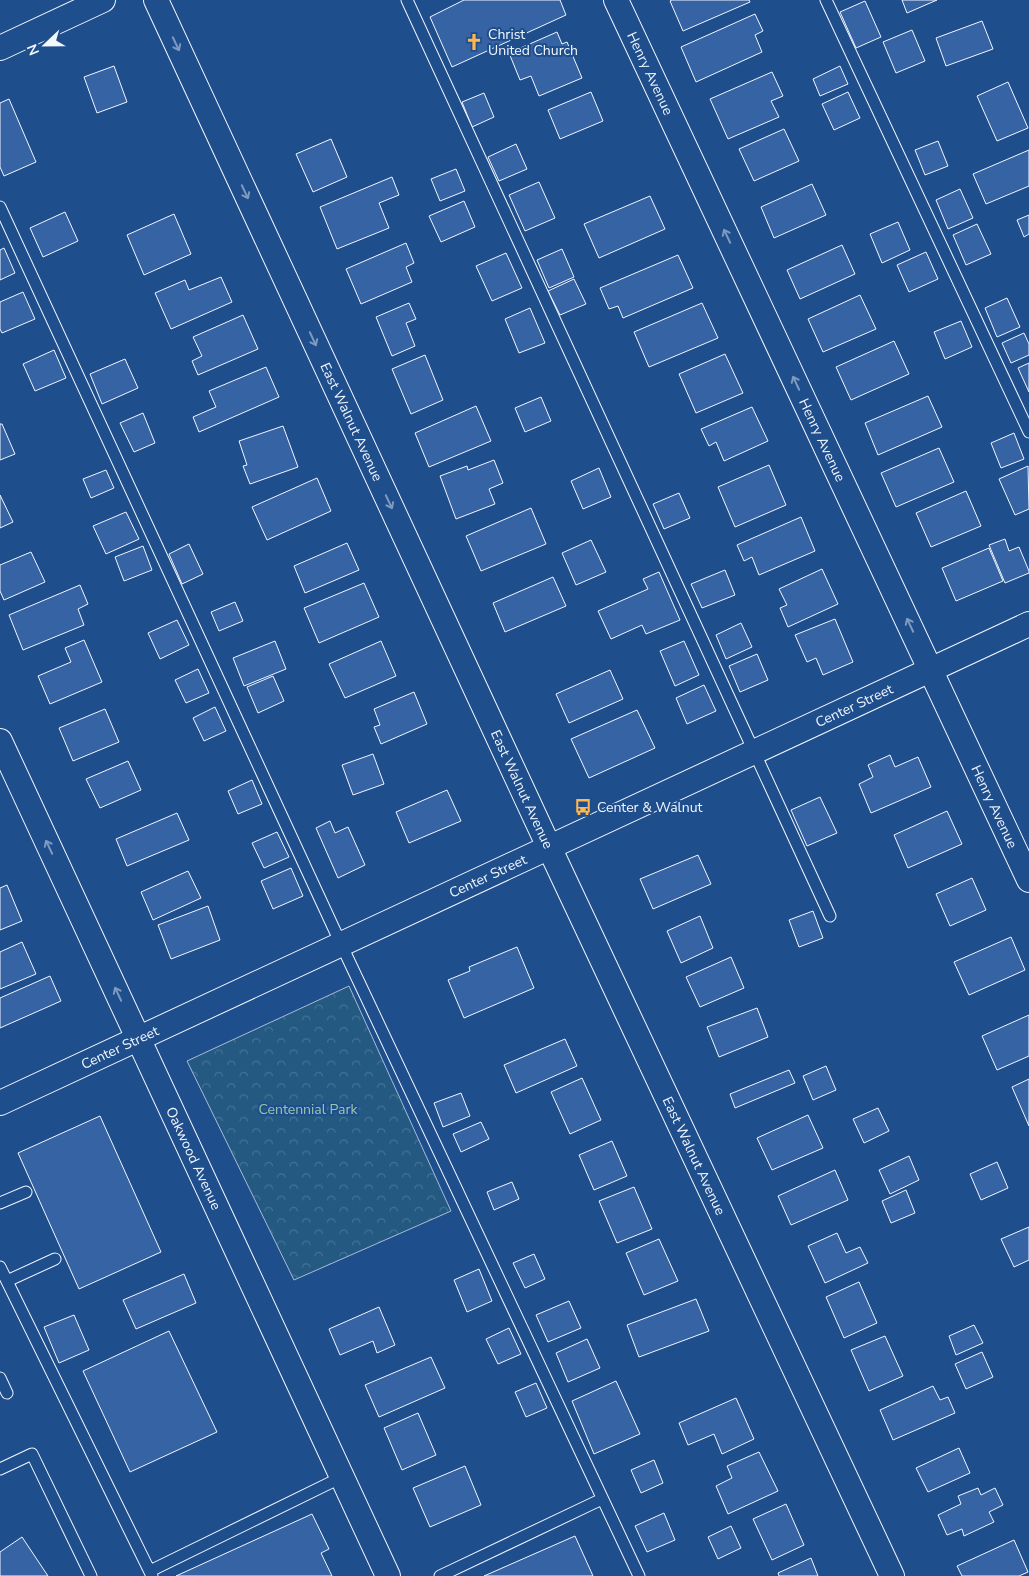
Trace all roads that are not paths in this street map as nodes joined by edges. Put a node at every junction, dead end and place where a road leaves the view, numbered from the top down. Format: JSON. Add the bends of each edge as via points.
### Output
{"nodes":[{"id":1,"x":103,"y":0,"type":"edge"},
{"id":2,"x":156,"y":0,"type":"edge"},
{"id":3,"x":407,"y":0,"type":"edge"},
{"id":4,"x":616,"y":0,"type":"edge"},
{"id":5,"x":826,"y":0,"type":"edge"},
{"id":6,"x":0,"y":48,"type":"edge"},
{"id":7,"x":0,"y":207,"type":"edge"},
{"id":8,"x":1029,"y":432,"type":"edge"},
{"id":9,"x":1029,"y":624,"type":"edge"},
{"id":10,"x":931,"y":670,"type":"junction"},
{"id":11,"x":0,"y":741,"type":"edge"},
{"id":12,"x":753,"y":752,"type":"junction"},
{"id":13,"x":549,"y":848,"type":"junction"},
{"id":14,"x":1029,"y":880,"type":"edge"},
{"id":15,"x":830,"y":916,"type":"dead end"},
{"id":16,"x":342,"y":944,"type":"junction"},
{"id":17,"x":138,"y":1038,"type":"junction"},
{"id":18,"x":0,"y":1103,"type":"edge"},
{"id":19,"x":26,"y":1192,"type":"dead end"},
{"id":20,"x":0,"y":1203,"type":"edge"},
{"id":21,"x":55,"y":1259,"type":"dead end"},
{"id":22,"x":0,"y":1267,"type":"edge"},
{"id":23,"x":7,"y":1281,"type":"junction"},
{"id":24,"x":0,"y":1378,"type":"edge"},
{"id":25,"x":7,"y":1393,"type":"dead end"},
{"id":26,"x":0,"y":1469,"type":"edge"},
{"id":27,"x":342,"y":1477,"type":"junction"},
{"id":28,"x":602,"y":1499,"type":"junction"},
{"id":29,"x":151,"y":1573,"type":"edge"},
{"id":30,"x":91,"y":1576,"type":"edge"},
{"id":31,"x":388,"y":1576,"type":"edge"},
{"id":32,"x":440,"y":1576,"type":"edge"},
{"id":33,"x":639,"y":1576,"type":"edge"},
{"id":34,"x":892,"y":1576,"type":"edge"}],
"edges":[{"from":1,"to":6,"type":"street"},
{"from":2,"to":13,"type":"street","name":"East Walnut Avenue","one_way":true},
{"from":3,"to":12,"type":"lane"},
{"from":10,"to":4,"type":"street","name":"Henry Avenue","one_way":true},
{"from":5,"to":8,"type":"lane"},
{"from":7,"to":16,"type":"lane"},
{"from":9,"to":10,"type":"street","name":"Center Street"},
{"from":10,"to":12,"type":"street","name":"Center Street"},
{"from":10,"to":14,"type":"street","name":"Henry Avenue"},
{"from":17,"to":11,"type":"street","name":"Oakwood Avenue","one_way":true},
{"from":12,"to":13,"type":"street","name":"Center Street"},
{"from":12,"to":15,"type":"lane"},
{"from":13,"to":16,"type":"street","name":"Center Street"},
{"from":13,"to":34,"type":"street","name":"East Walnut Avenue"},
{"from":16,"to":17,"type":"street","name":"Center Street"},
{"from":16,"to":28,"type":"lane"},
{"from":17,"to":18,"type":"street","name":"Center Street"},
{"from":17,"to":27,"type":"street","name":"Oakwood Avenue"},
{"from":19,"to":20,"type":"lane"},
{"from":21,"to":23,"type":"lane"},
{"from":22,"to":23,"type":"lane"},
{"from":23,"to":29,"type":"lane"},
{"from":24,"to":25,"type":"lane"},
{"from":26,"to":30,"type":"lane","via":[[32,1454]]},
{"from":27,"to":29,"type":"lane"},
{"from":27,"to":31,"type":"street","name":"Oakwood Avenue"},
{"from":28,"to":32,"type":"lane"},
{"from":28,"to":33,"type":"lane"}]}
